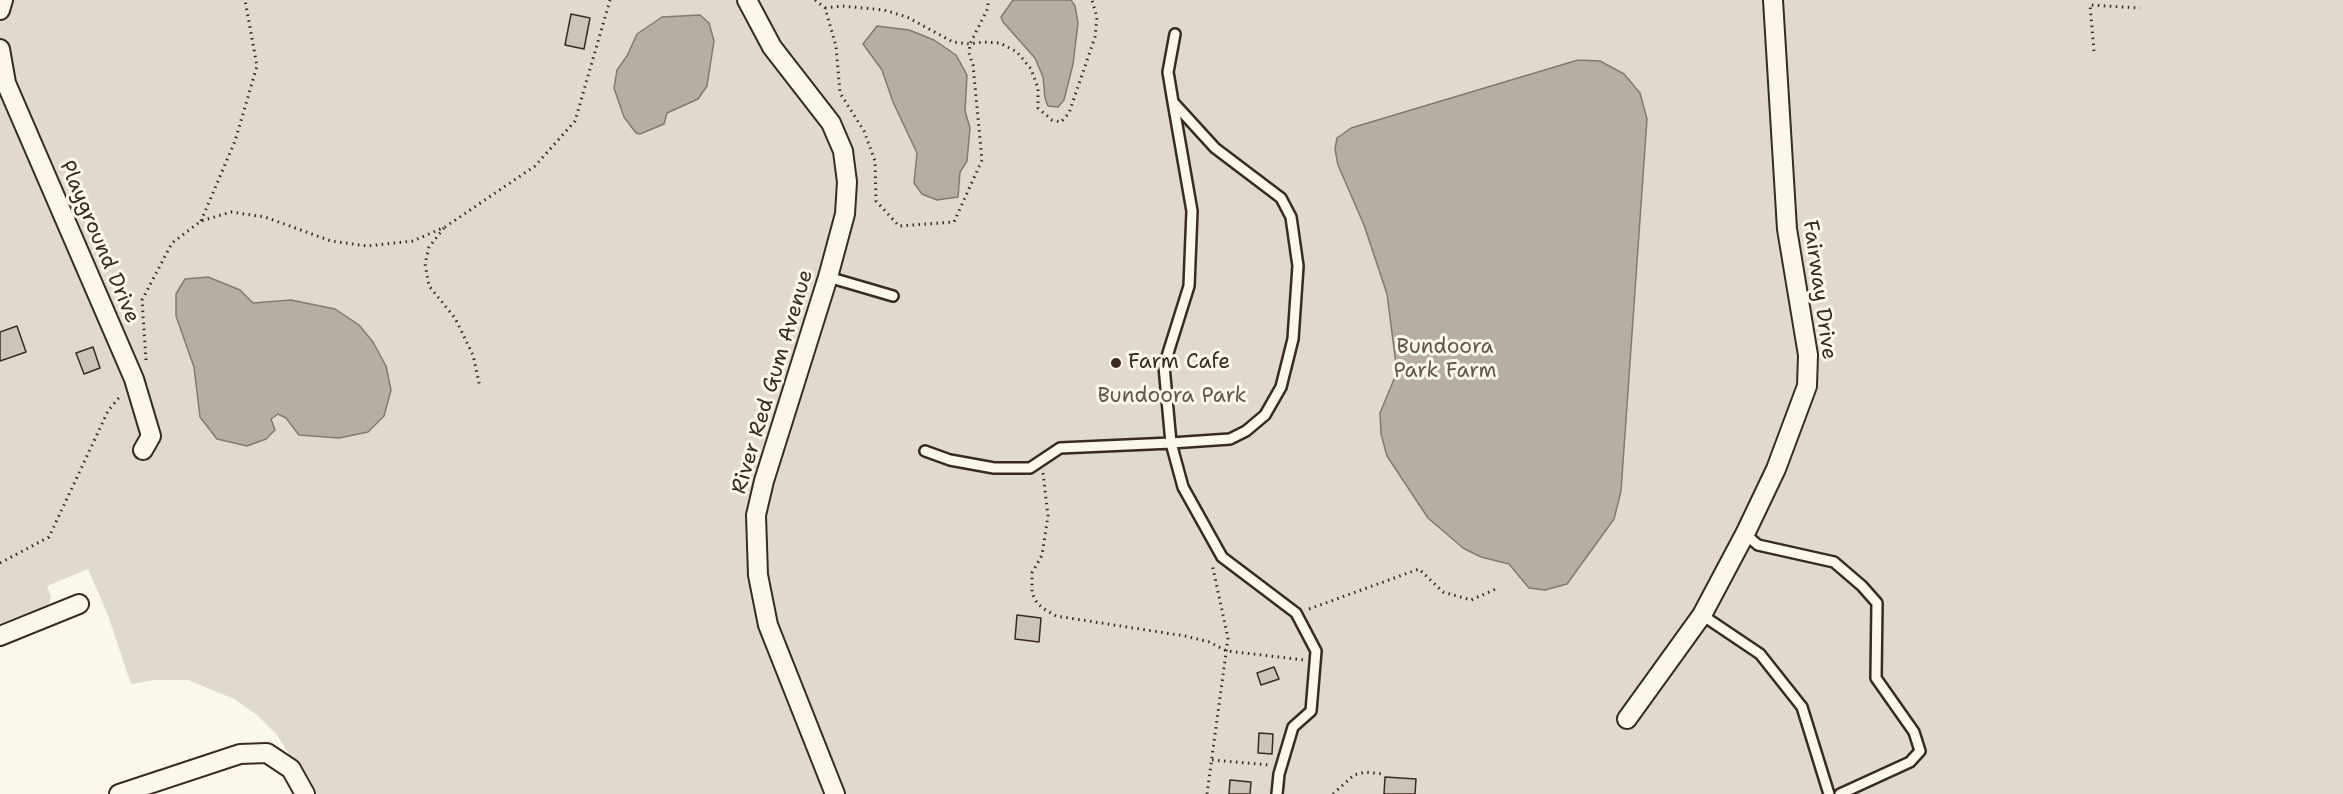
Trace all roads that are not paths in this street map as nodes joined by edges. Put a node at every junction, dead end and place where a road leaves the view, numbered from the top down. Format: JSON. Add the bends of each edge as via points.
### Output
{"nodes":[{"id":1,"x":3,"y":0,"type":"edge"},
{"id":2,"x":747,"y":0,"type":"edge"},
{"id":3,"x":1773,"y":0,"type":"edge"},
{"id":4,"x":0,"y":10,"type":"edge"},
{"id":5,"x":1175,"y":34,"type":"dead end"},
{"id":6,"x":0,"y":50,"type":"edge"},
{"id":7,"x":1173,"y":102,"type":"junction"},
{"id":8,"x":828,"y":277,"type":"junction"},
{"id":9,"x":893,"y":296,"type":"dead end"},
{"id":10,"x":1171,"y":443,"type":"junction"},
{"id":11,"x":143,"y":450,"type":"dead end"},
{"id":12,"x":925,"y":452,"type":"dead end"},
{"id":13,"x":1745,"y":534,"type":"junction"},
{"id":14,"x":79,"y":603,"type":"dead end"},
{"id":15,"x":1702,"y":615,"type":"junction"},
{"id":16,"x":0,"y":636,"type":"edge"},
{"id":17,"x":1627,"y":719,"type":"dead end"},
{"id":18,"x":139,"y":790,"type":"edge"},
{"id":19,"x":119,"y":794,"type":"edge"},
{"id":20,"x":305,"y":794,"type":"edge"},
{"id":21,"x":836,"y":794,"type":"edge"},
{"id":22,"x":1277,"y":794,"type":"edge"},
{"id":23,"x":1829,"y":794,"type":"edge"},
{"id":24,"x":1840,"y":794,"type":"edge"}],
"edges":[{"from":1,"to":4,"type":"street"},
{"from":2,"to":8,"type":"street","name":"River Red Gum Avenue","via":[[772,47],[831,123],[843,151],[846,214]]},
{"from":3,"to":13,"type":"street","name":"Fairway Drive","via":[[1787,229],[1808,355],[1807,386],[1776,469]]},
{"from":5,"to":7,"type":"lane","via":[[1168,72]]},
{"from":6,"to":11,"type":"street","name":"Playground Drive","via":[[6,83],[134,379],[151,436]]},
{"from":7,"to":10,"type":"lane","via":[[1192,211],[1189,286],[1164,366]]},
{"from":7,"to":10,"type":"lane","via":[[1215,147],[1281,198],[1291,217],[1298,266],[1293,339],[1281,387],[1265,415],[1230,439]]},
{"from":8,"to":9,"type":"lane"},
{"from":8,"to":21,"type":"street","name":"River Red Gum Avenue","via":[[756,515],[758,575],[768,626]]},
{"from":10,"to":12,"type":"lane","via":[[1060,448],[1030,468],[994,468]]},
{"from":10,"to":22,"type":"lane","via":[[1183,487],[1222,557],[1296,614],[1316,651],[1311,711],[1293,727]]},
{"from":13,"to":15,"type":"street","name":"Fairway Drive"},
{"from":13,"to":24,"type":"lane","via":[[1758,545],[1834,562],[1877,603],[1876,678],[1914,732],[1920,751],[1910,762]]},
{"from":14,"to":16,"type":"street"},
{"from":15,"to":17,"type":"street","name":"Fairway Drive"},
{"from":15,"to":23,"type":"lane","via":[[1760,654],[1802,707]]},
{"from":18,"to":19,"type":"street"},
{"from":18,"to":20,"type":"street","via":[[240,753],[267,753],[291,769]]}]}
